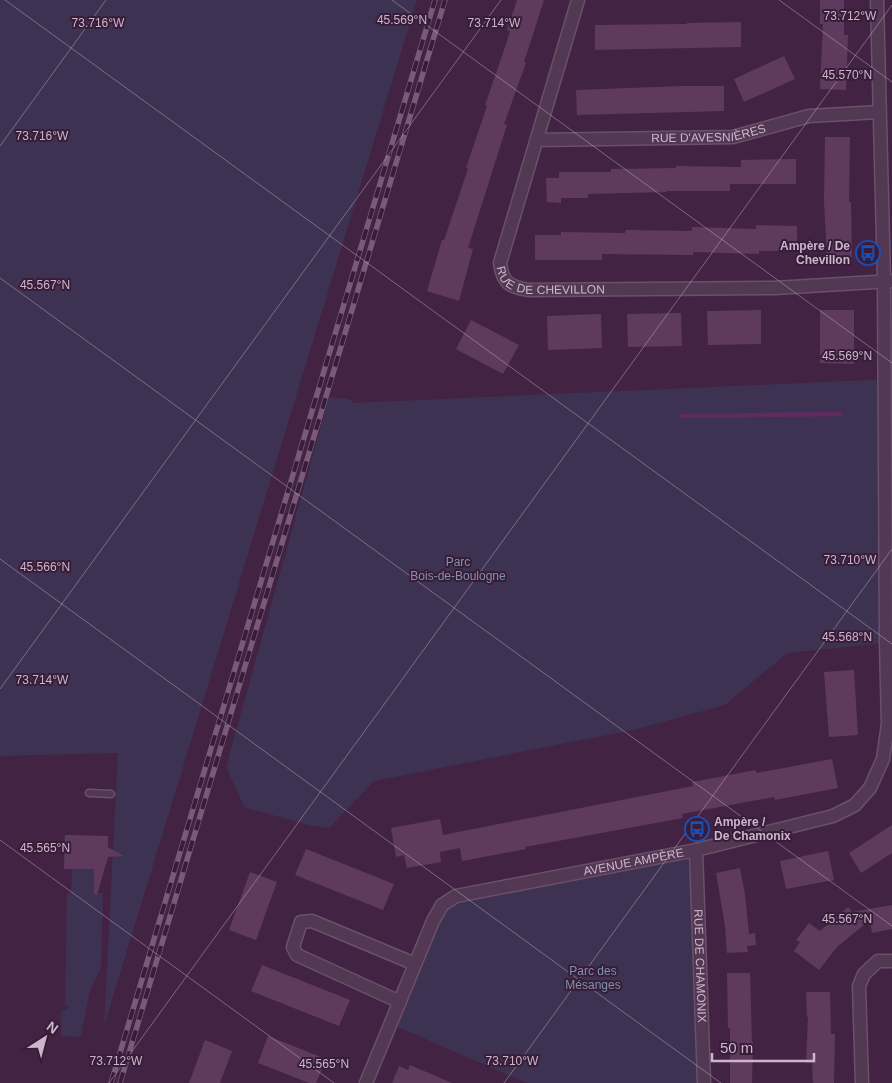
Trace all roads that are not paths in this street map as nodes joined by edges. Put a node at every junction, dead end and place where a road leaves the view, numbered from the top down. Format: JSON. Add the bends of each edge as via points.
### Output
{"nodes":[{"id":1,"x":578,"y":0,"type":"edge"},
{"id":2,"x":877,"y":0,"type":"edge"},
{"id":3,"x":879,"y":112,"type":"junction"},
{"id":4,"x":537,"y":140,"type":"junction"},
{"id":5,"x":888,"y":281,"type":"edge"},
{"id":6,"x":89,"y":793,"type":"dead end"},
{"id":7,"x":110,"y":794,"type":"dead end"},
{"id":8,"x":696,"y":850,"type":"junction"},
{"id":9,"x":892,"y":961,"type":"edge"},
{"id":10,"x":415,"y":964,"type":"junction"},
{"id":11,"x":400,"y":1002,"type":"junction"},
{"id":12,"x":366,"y":1083,"type":"edge"},
{"id":13,"x":704,"y":1083,"type":"edge"},
{"id":14,"x":862,"y":1083,"type":"edge"}],
"edges":[{"from":1,"to":4,"type":"street","name":"RUE DE CHEVILLON"},
{"from":2,"to":3,"type":"street","name":"AVENUE AMPÈRE"},
{"from":3,"to":4,"type":"street","name":"RUE D'AVESNIÈRES","via":[[810,116],[733,137]]},
{"from":3,"to":5,"type":"street","name":"AVENUE AMPÈRE"},
{"from":4,"to":5,"type":"street","name":"RUE DE CHEVILLON","via":[[500,263],[502,277],[512,287],[528,290],[775,288]]},
{"from":5,"to":8,"type":"street","name":"AVENUE AMPÈRE","via":[[888,724],[883,759],[865,794],[855,804],[833,816]]},
{"from":6,"to":7,"type":"lane"},
{"from":8,"to":10,"type":"street","name":"AVENUE AMPÈRE","via":[[456,896],[442,905]]},
{"from":8,"to":13,"type":"street","name":"RUE DE CHAMONIX"},
{"from":9,"to":14,"type":"street","via":[[878,961],[864,974],[859,986]]},
{"from":10,"to":11,"type":"street","name":"AVENUE AMPÈRE"},
{"from":10,"to":11,"type":"street","via":[[312,920],[300,922],[293,947],[297,955]]},
{"from":11,"to":12,"type":"street","name":"AVENUE AMPÈRE"}]}
